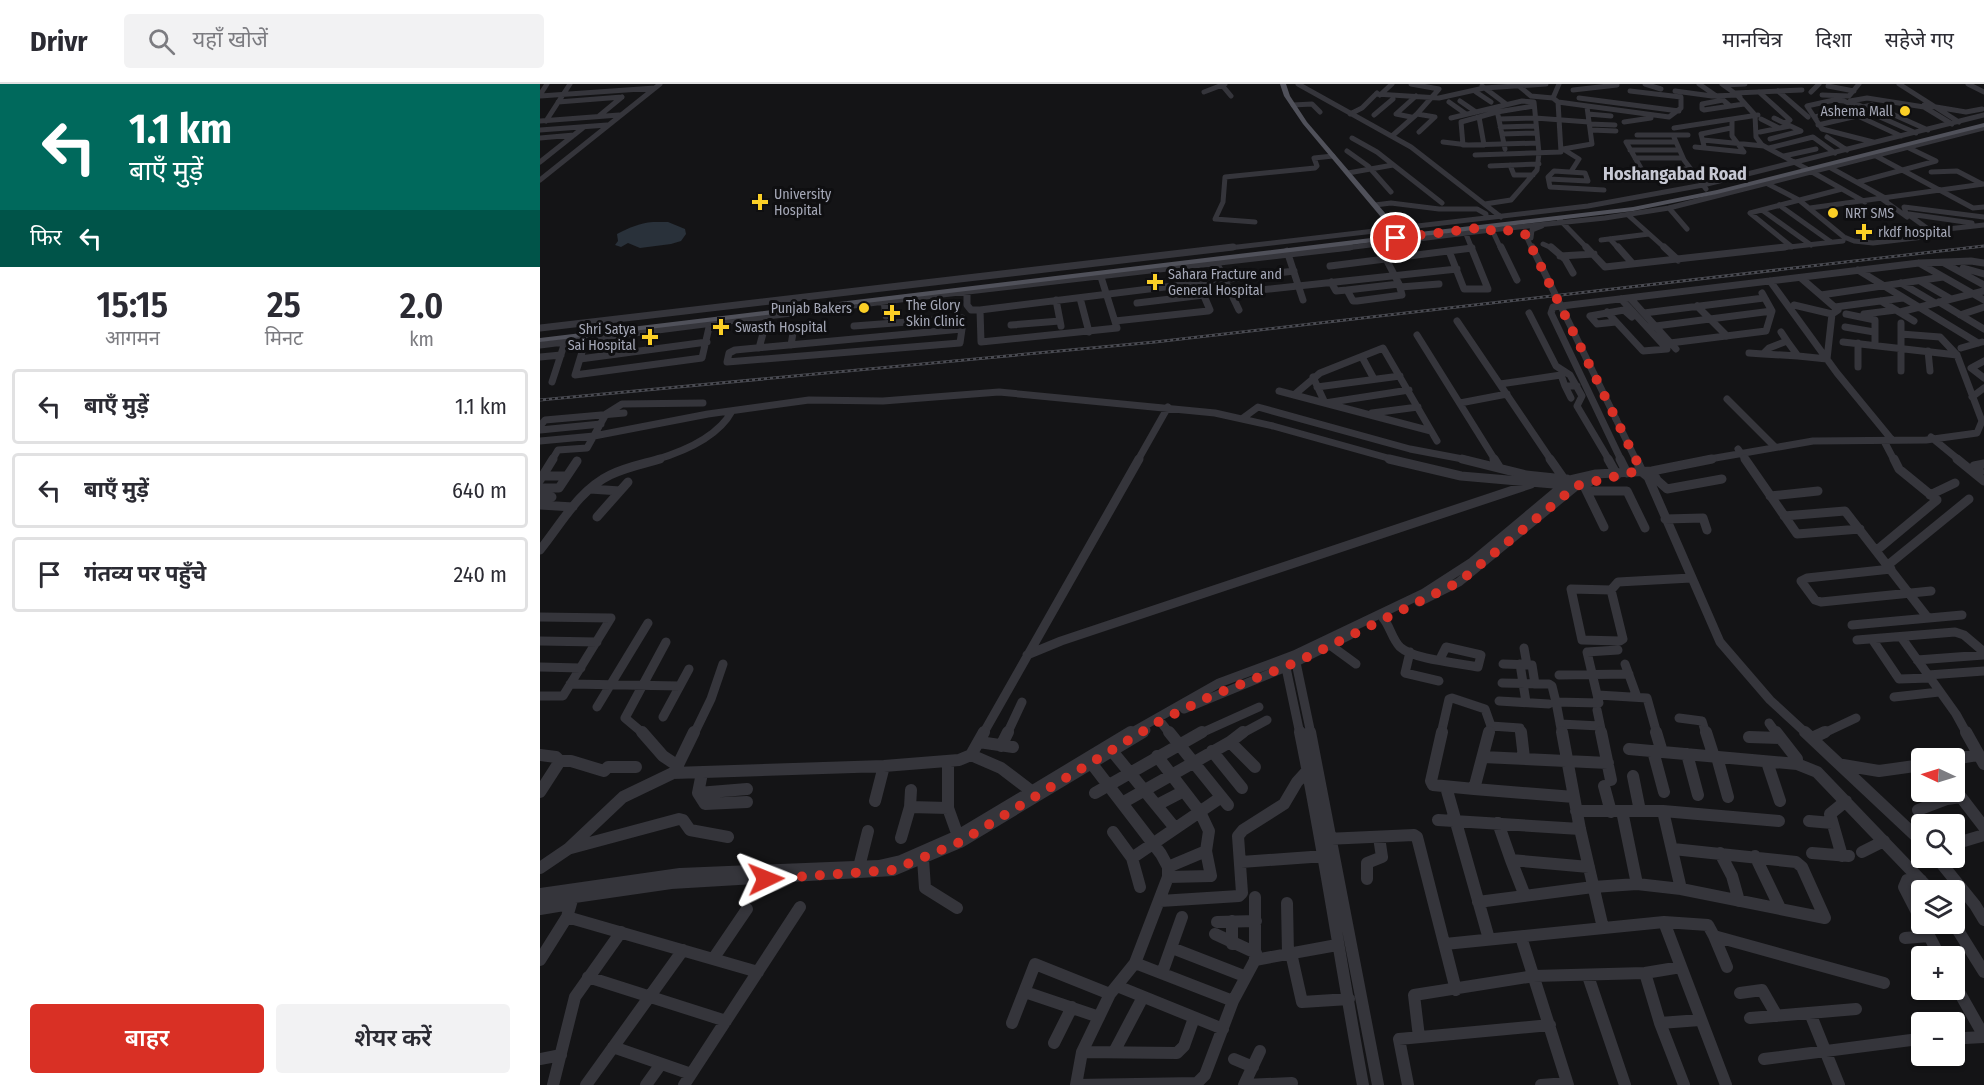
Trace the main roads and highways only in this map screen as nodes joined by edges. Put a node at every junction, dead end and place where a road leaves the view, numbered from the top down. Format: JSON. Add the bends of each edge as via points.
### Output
{"nodes":[{"id":1,"x":1283,"y":84,"type":"edge"},
{"id":2,"x":1984,"y":120,"type":"edge"},
{"id":3,"x":1971,"y":127,"type":"edge"},
{"id":4,"x":1805,"y":168,"type":"junction"},
{"id":5,"x":1398,"y":236,"type":"junction"},
{"id":6,"x":857,"y":298,"type":"junction"},
{"id":7,"x":540,"y":335,"type":"edge"},
{"id":8,"x":540,"y":340,"type":"edge"}],
"edges":[{"from":1,"to":5,"type":"main road","via":[[1293,105]]},
{"from":2,"to":3,"type":"main road"},
{"from":3,"to":4,"type":"main road"},
{"from":3,"to":4,"type":"main road","via":[[1884,145]]},
{"from":4,"to":5,"type":"main road","via":[[1624,206],[1496,218]]},
{"from":4,"to":5,"type":"main road","via":[[1762,184],[1634,209],[1490,230]]},
{"from":5,"to":6,"type":"main road"},
{"from":5,"to":6,"type":"main road","via":[[1287,253]]},
{"from":6,"to":7,"type":"main road"},
{"from":6,"to":8,"type":"main road"}]}
